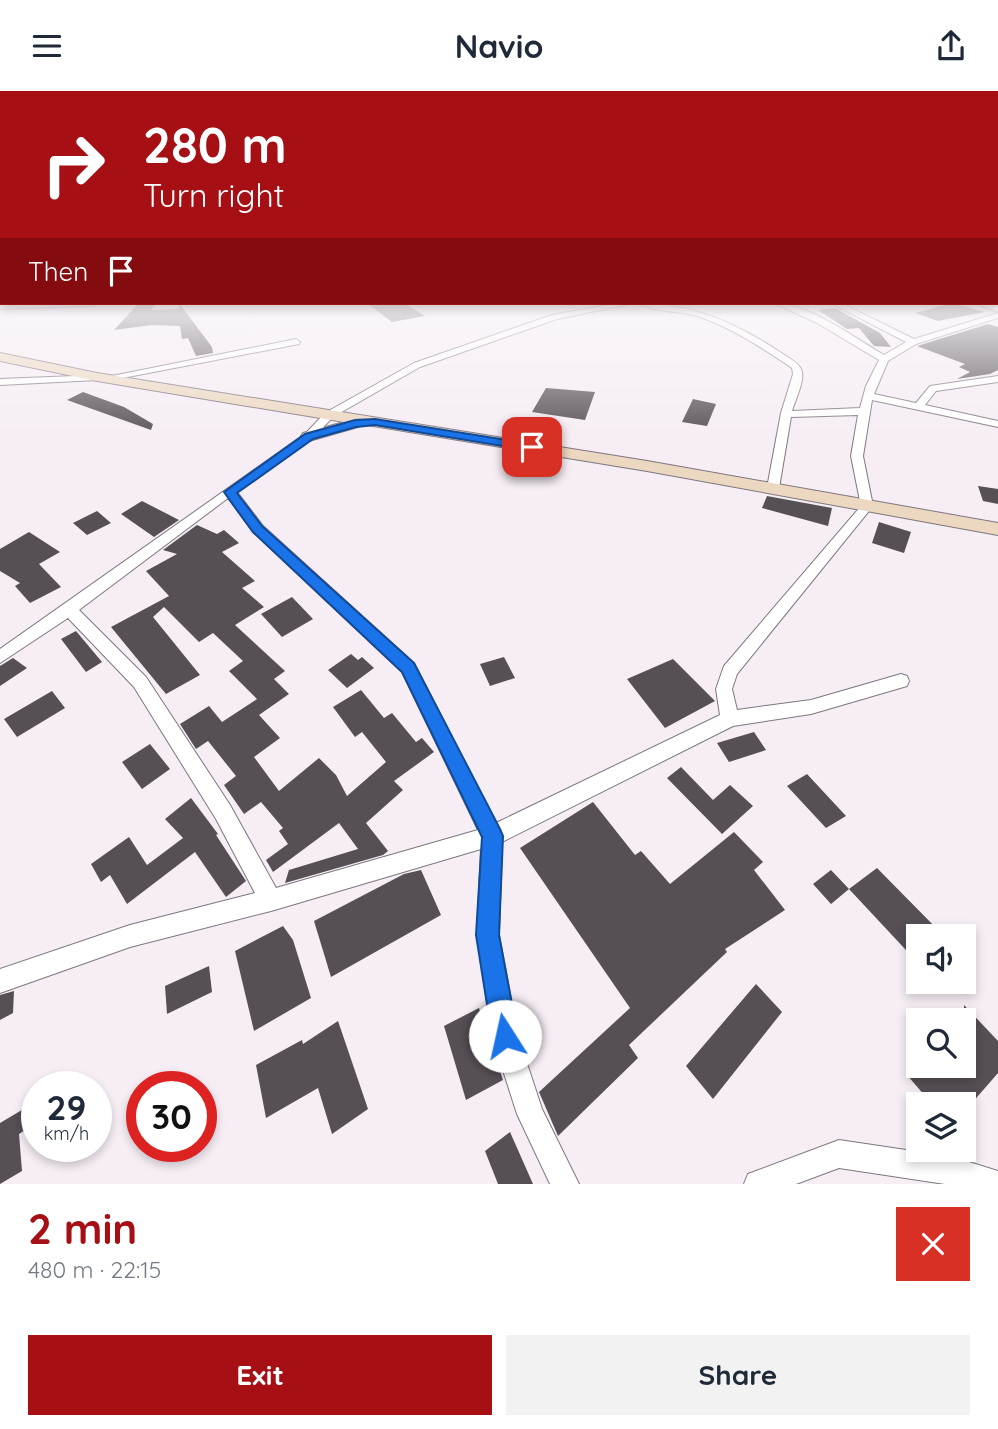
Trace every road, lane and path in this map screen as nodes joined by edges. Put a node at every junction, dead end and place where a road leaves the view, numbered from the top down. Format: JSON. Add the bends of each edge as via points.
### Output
{"nodes":[{"id":1,"x":486,"y":341,"type":"edge"},
{"id":2,"x":756,"y":341,"type":"edge"},
{"id":3,"x":854,"y":341,"type":"edge"},
{"id":4,"x":916,"y":341,"type":"edge"},
{"id":5,"x":296,"y":342,"type":"dead end"},
{"id":6,"x":913,"y":342,"type":"joint"},
{"id":7,"x":0,"y":357,"type":"edge"},
{"id":8,"x":884,"y":359,"type":"junction"},
{"id":9,"x":102,"y":378,"type":"junction"},
{"id":10,"x":998,"y":379,"type":"edge"},
{"id":11,"x":0,"y":382,"type":"edge"},
{"id":12,"x":869,"y":396,"type":"junction"},
{"id":13,"x":919,"y":407,"type":"junction"},
{"id":14,"x":864,"y":411,"type":"junction"},
{"id":15,"x":786,"y":413,"type":"junction"},
{"id":16,"x":329,"y":415,"type":"junction"},
{"id":17,"x":375,"y":422,"type":"junction"},
{"id":18,"x":998,"y":424,"type":"edge"},
{"id":19,"x":309,"y":436,"type":"junction"},
{"id":20,"x":773,"y":488,"type":"junction"},
{"id":21,"x":230,"y":492,"type":"junction"},
{"id":22,"x":867,"y":506,"type":"junction"},
{"id":23,"x":998,"y":529,"type":"edge"},
{"id":24,"x":69,"y":610,"type":"junction"},
{"id":25,"x":0,"y":657,"type":"edge"},
{"id":26,"x":901,"y":681,"type":"dead end"},
{"id":27,"x":730,"y":719,"type":"junction"},
{"id":28,"x":492,"y":836,"type":"junction"},
{"id":29,"x":271,"y":900,"type":"junction"},
{"id":30,"x":0,"y":981,"type":"edge"},
{"id":31,"x":565,"y":1184,"type":"edge"},
{"id":32,"x":758,"y":1184,"type":"edge"},
{"id":33,"x":996,"y":1184,"type":"edge"}],
"edges":[{"from":1,"to":16,"type":"street","via":[[417,365]]},
{"from":2,"to":15,"type":"street","via":[[796,367]]},
{"from":3,"to":8,"type":"street"},
{"from":4,"to":6,"type":"street"},
{"from":5,"to":9,"type":"street"},
{"from":6,"to":8,"type":"street"},
{"from":7,"to":9,"type":"street"},
{"from":8,"to":12,"type":"street"},
{"from":9,"to":11,"type":"street"},
{"from":9,"to":16,"type":"street"},
{"from":10,"to":13,"type":"street","via":[[933,388]]},
{"from":12,"to":13,"type":"street"},
{"from":12,"to":14,"type":"street"},
{"from":13,"to":18,"type":"street"},
{"from":14,"to":15,"type":"street"},
{"from":14,"to":22,"type":"street","via":[[858,456]]},
{"from":15,"to":20,"type":"street"},
{"from":16,"to":17,"type":"street"},
{"from":16,"to":19,"type":"street"},
{"from":17,"to":19,"type":"street"},
{"from":17,"to":20,"type":"street"},
{"from":19,"to":21,"type":"street"},
{"from":20,"to":22,"type":"street"},
{"from":21,"to":24,"type":"street"},
{"from":21,"to":28,"type":"street","via":[[258,529],[408,668]]},
{"from":22,"to":23,"type":"street"},
{"from":22,"to":27,"type":"street","via":[[730,671],[724,689]]},
{"from":24,"to":25,"type":"street"},
{"from":24,"to":29,"type":"street","via":[[140,682],[223,812]]},
{"from":26,"to":27,"type":"street","via":[[811,707]]},
{"from":27,"to":28,"type":"street"},
{"from":28,"to":29,"type":"street"},
{"from":28,"to":31,"type":"street","via":[[488,935],[505,1036],[530,1114]]},
{"from":29,"to":30,"type":"street","via":[[130,936]]},
{"from":32,"to":33,"type":"street","via":[[839,1154],[953,1171]]}]}
